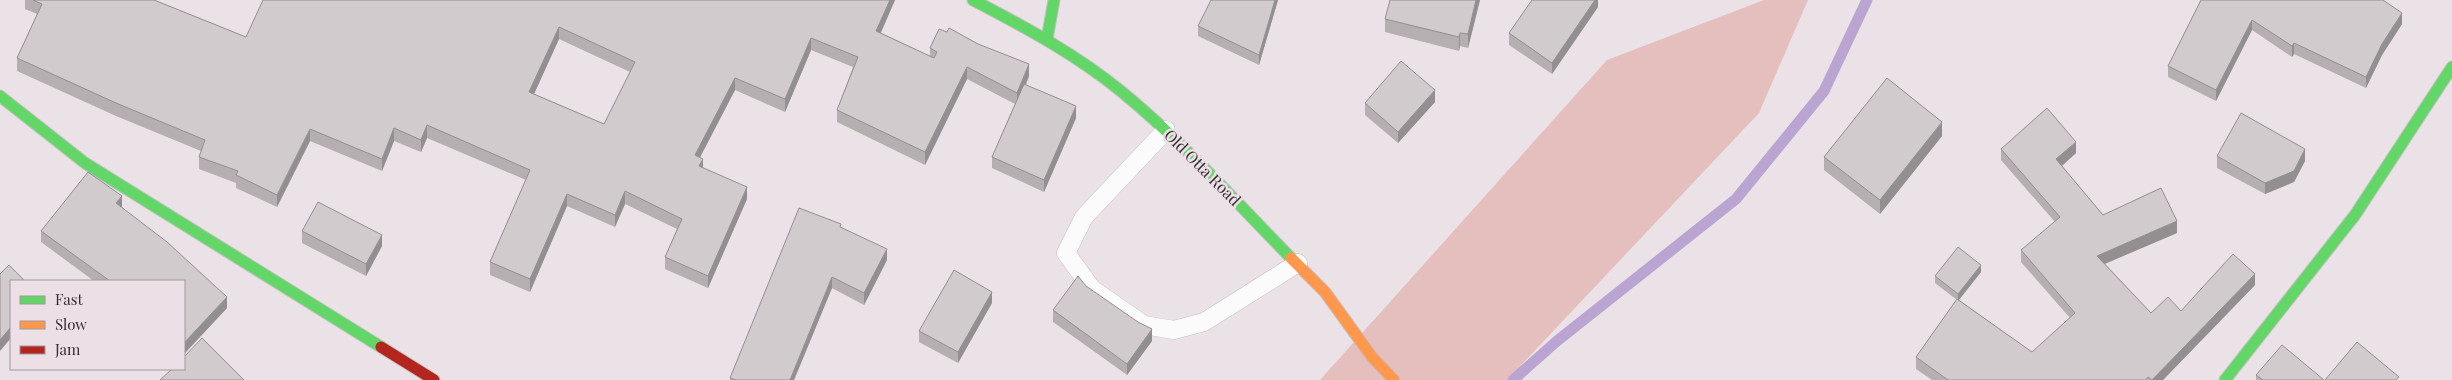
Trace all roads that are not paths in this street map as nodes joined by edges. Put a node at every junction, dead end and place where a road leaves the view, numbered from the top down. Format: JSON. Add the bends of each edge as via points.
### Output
{"nodes":[{"id":1,"x":973,"y":0,"type":"edge"},
{"id":2,"x":1054,"y":0,"type":"edge"},
{"id":3,"x":1047,"y":39,"type":"junction"},
{"id":4,"x":2452,"y":67,"type":"edge"},
{"id":5,"x":0,"y":96,"type":"edge"},
{"id":6,"x":1166,"y":130,"type":"junction"},
{"id":7,"x":1298,"y":263,"type":"junction"},
{"id":8,"x":434,"y":380,"type":"edge"},
{"id":9,"x":1394,"y":380,"type":"edge"},
{"id":10,"x":2226,"y":380,"type":"edge"}],
"edges":[{"from":1,"to":3,"type":"street","name":"Old Otta Road"},
{"from":2,"to":3,"type":"street"},
{"from":3,"to":6,"type":"street","name":"Old Otta Road","via":[[1121,91]]},
{"from":4,"to":10,"type":"street","via":[[2355,215]]},
{"from":5,"to":8,"type":"street","via":[[85,163]]},
{"from":6,"to":7,"type":"street","name":"Old Otta Road"},
{"from":6,"to":7,"type":"lane","via":[[1084,217],[1066,254],[1092,289],[1144,325],[1174,330],[1204,322]]},
{"from":7,"to":9,"type":"street","name":"Old Otta Road"}]}
